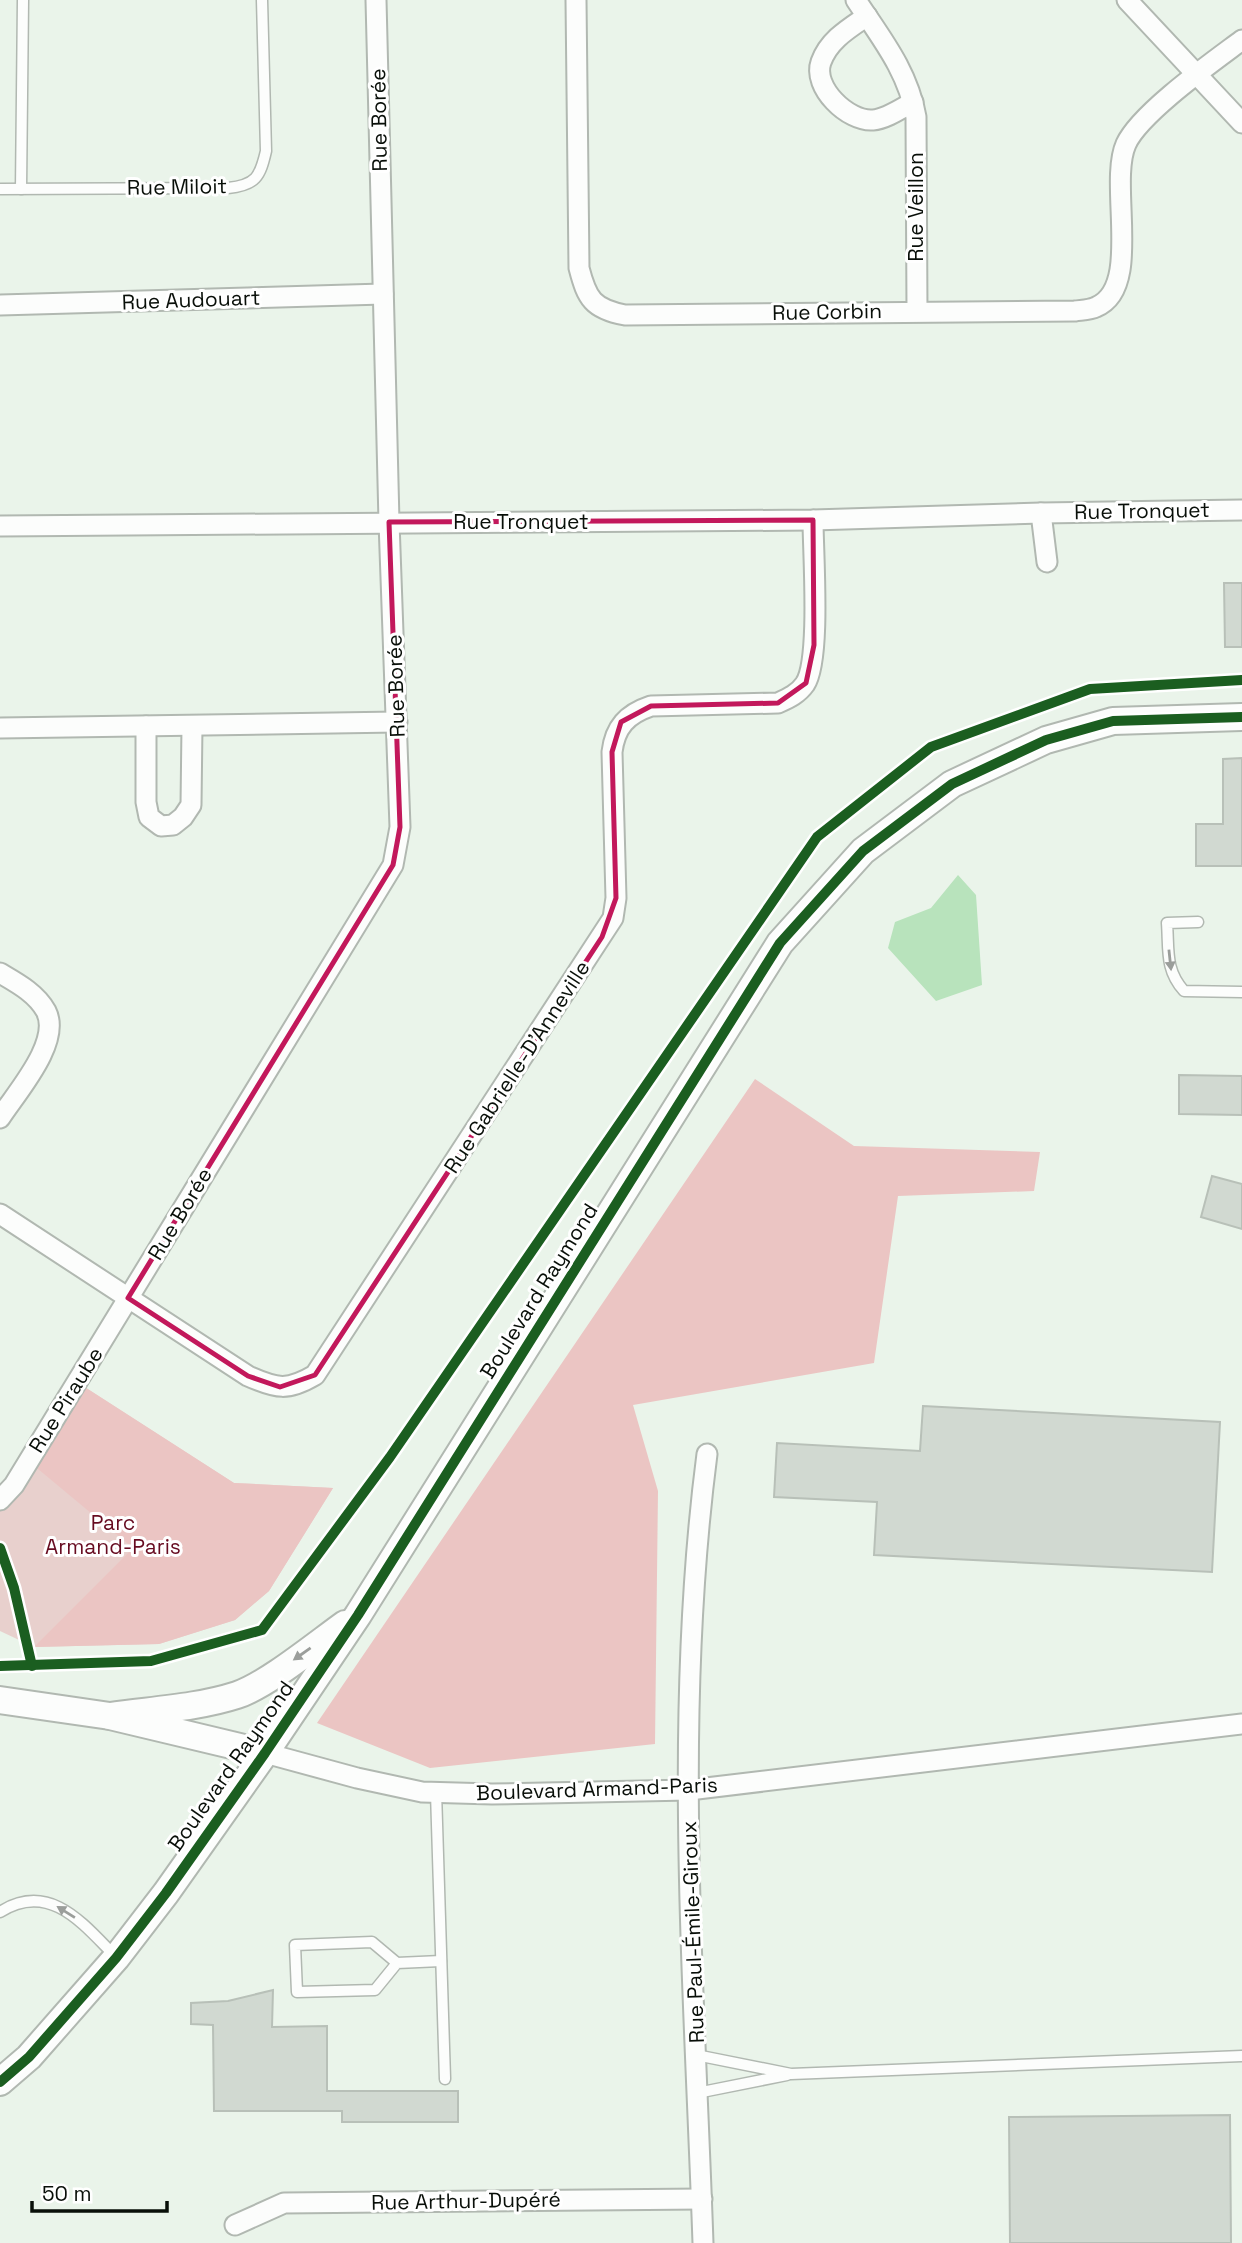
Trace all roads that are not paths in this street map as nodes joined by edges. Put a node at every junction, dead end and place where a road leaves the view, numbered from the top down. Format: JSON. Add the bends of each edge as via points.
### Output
{"nodes":[{"id":1,"x":23,"y":0,"type":"edge"},
{"id":2,"x":262,"y":0,"type":"edge"},
{"id":3,"x":376,"y":0,"type":"edge"},
{"id":4,"x":576,"y":0,"type":"edge"},
{"id":5,"x":1127,"y":0,"type":"edge"},
{"id":6,"x":861,"y":8,"type":"edge"},
{"id":7,"x":1242,"y":40,"type":"edge"},
{"id":8,"x":1197,"y":74,"type":"junction"},
{"id":9,"x":913,"y":102,"type":"junction"},
{"id":10,"x":1242,"y":122,"type":"edge"},
{"id":11,"x":0,"y":189,"type":"edge"},
{"id":12,"x":21,"y":189,"type":"junction"},
{"id":13,"x":383,"y":294,"type":"junction"},
{"id":14,"x":0,"y":305,"type":"edge"},
{"id":15,"x":917,"y":311,"type":"junction"},
{"id":16,"x":1242,"y":510,"type":"edge"},
{"id":17,"x":1041,"y":513,"type":"junction"},
{"id":18,"x":813,"y":520,"type":"junction"},
{"id":19,"x":389,"y":522,"type":"junction"},
{"id":20,"x":0,"y":526,"type":"edge"},
{"id":21,"x":1047,"y":562,"type":"dead end"},
{"id":22,"x":1242,"y":717,"type":"edge"},
{"id":23,"x":397,"y":722,"type":"junction"},
{"id":24,"x":146,"y":726,"type":"junction"},
{"id":25,"x":192,"y":726,"type":"junction"},
{"id":26,"x":0,"y":728,"type":"edge"},
{"id":27,"x":1198,"y":922,"type":"dead end"},
{"id":28,"x":0,"y":973,"type":"edge"},
{"id":29,"x":1242,"y":992,"type":"edge"},
{"id":30,"x":0,"y":1118,"type":"edge"},
{"id":31,"x":0,"y":1214,"type":"edge"},
{"id":32,"x":128,"y":1298,"type":"junction"},
{"id":33,"x":707,"y":1454,"type":"dead end"},
{"id":34,"x":0,"y":1500,"type":"edge"},
{"id":35,"x":358,"y":1615,"type":"junction"},
{"id":36,"x":0,"y":1700,"type":"edge"},
{"id":37,"x":110,"y":1716,"type":"junction"},
{"id":38,"x":1242,"y":1724,"type":"edge"},
{"id":39,"x":265,"y":1753,"type":"junction"},
{"id":40,"x":689,"y":1790,"type":"junction"},
{"id":41,"x":436,"y":1792,"type":"junction"},
{"id":42,"x":0,"y":1912,"type":"edge"},
{"id":43,"x":116,"y":1958,"type":"junction"},
{"id":44,"x":441,"y":1961,"type":"junction"},
{"id":45,"x":397,"y":1963,"type":"junction"},
{"id":46,"x":696,"y":2055,"type":"junction"},
{"id":47,"x":1242,"y":2056,"type":"edge"},
{"id":48,"x":791,"y":2074,"type":"junction"},
{"id":49,"x":445,"y":2079,"type":"dead end"},
{"id":50,"x":0,"y":2082,"type":"edge"},
{"id":51,"x":697,"y":2093,"type":"junction"},
{"id":52,"x":702,"y":2199,"type":"junction"},
{"id":53,"x":235,"y":2225,"type":"dead end"},
{"id":54,"x":703,"y":2243,"type":"edge"}],
"edges":[{"from":1,"to":12,"type":"lane"},
{"from":2,"to":12,"type":"lane","name":"Rue Miloit","via":[[266,151],[256,178],[245,186],[228,187]]},
{"from":3,"to":13,"type":"street","name":"Rue Borée"},
{"from":4,"to":15,"type":"street","name":"Rue Corbin","via":[[579,268],[594,303],[625,315]]},
{"from":5,"to":8,"type":"street"},
{"from":6,"to":9,"type":"street","name":"Rue Veillon","via":[[897,60]]},
{"from":6,"to":9,"type":"street","name":"Rue Veillon","via":[[827,50],[820,66],[824,86],[834,104],[849,114],[873,120]]},
{"from":7,"to":8,"type":"street","name":"Rue Corbin"},
{"from":8,"to":10,"type":"street"},
{"from":8,"to":15,"type":"street","name":"Rue Corbin","via":[[1145,119],[1126,144],[1121,174],[1121,269],[1108,298],[1097,307],[1075,311]]},
{"from":9,"to":15,"type":"street","name":"Rue Veillon"},
{"from":11,"to":12,"type":"lane","name":"Rue Miloit"},
{"from":13,"to":14,"type":"street","name":"Rue Audouart"},
{"from":13,"to":19,"type":"street","name":"Rue Borée"},
{"from":16,"to":17,"type":"street","name":"Rue Tronquet"},
{"from":17,"to":18,"type":"street","name":"Rue Tronquet"},
{"from":17,"to":21,"type":"street","name":"Rue Tronquet"},
{"from":18,"to":19,"type":"street","name":"Rue Tronquet"},
{"from":18,"to":32,"type":"street","name":"Rue Gabrielle-D'Anneville","via":[[814,645],[806,683],[794,696],[778,703],[651,706],[621,722],[612,752],[617,898],[613,918],[315,1375],[297,1385],[280,1388],[265,1384]]},
{"from":19,"to":20,"type":"street","name":"Rue Tronquet"},
{"from":19,"to":23,"type":"street","name":"Rue Borée"},
{"from":22,"to":35,"type":"street","name":"Boulevard Raymond","via":[[1113,722],[1046,740],[952,784],[863,850],[780,943]]},
{"from":23,"to":25,"type":"street"},
{"from":23,"to":32,"type":"street","name":"Rue Borée","via":[[400,827],[393,865]]},
{"from":24,"to":25,"type":"street"},
{"from":24,"to":25,"type":"street","via":[[146,802],[149,817],[161,826],[173,825],[191,806]]},
{"from":24,"to":26,"type":"street"},
{"from":27,"to":29,"type":"lane","one_way":true,"via":[[1167,923],[1170,970],[1176,982],[1184,991]]},
{"from":28,"to":30,"type":"street","via":[[37,999],[47,1013],[49,1028],[47,1046]]},
{"from":31,"to":32,"type":"street","name":"Rue Gabrielle-D'Anneville"},
{"from":32,"to":34,"type":"street","name":"Rue Piraube","via":[[14,1485]]},
{"from":33,"to":40,"type":"street","name":"Rue Paul-Émile-Giroux","via":[[692,1622]]},
{"from":35,"to":37,"type":"street","one_way":true,"via":[[239,1695]]},
{"from":35,"to":39,"type":"street","name":"Boulevard Raymond"},
{"from":36,"to":37,"type":"street","name":"Boulevard Armand-Paris"},
{"from":37,"to":39,"type":"street","name":"Boulevard Armand-Paris"},
{"from":38,"to":40,"type":"street","name":"Boulevard Armand-Paris"},
{"from":39,"to":41,"type":"street","name":"Boulevard Armand-Paris","via":[[357,1778]]},
{"from":39,"to":43,"type":"street","name":"Boulevard Raymond"},
{"from":40,"to":41,"type":"street","name":"Boulevard Armand-Paris"},
{"from":40,"to":46,"type":"street","name":"Rue Paul-Émile-Giroux"},
{"from":41,"to":44,"type":"lane"},
{"from":43,"to":42,"type":"lane","one_way":true,"via":[[72,1914],[54,1905],[33,1901]]},
{"from":43,"to":50,"type":"street","name":"Boulevard Raymond","via":[[29,2057]]},
{"from":44,"to":45,"type":"lane"},
{"from":44,"to":49,"type":"lane"},
{"from":45,"to":45,"type":"lane","via":[[372,1942],[295,1945],[297,1992],[375,1990]]},
{"from":46,"to":48,"type":"lane"},
{"from":46,"to":51,"type":"street","name":"Rue Paul-Émile-Giroux"},
{"from":47,"to":48,"type":"lane"},
{"from":48,"to":51,"type":"lane"},
{"from":51,"to":52,"type":"street","name":"Rue Paul-Émile-Giroux"},
{"from":52,"to":53,"type":"street","name":"Rue Arthur-Dupéré","via":[[284,2203]]},
{"from":52,"to":54,"type":"street","name":"Rue Paul-Émile-Giroux"}]}
